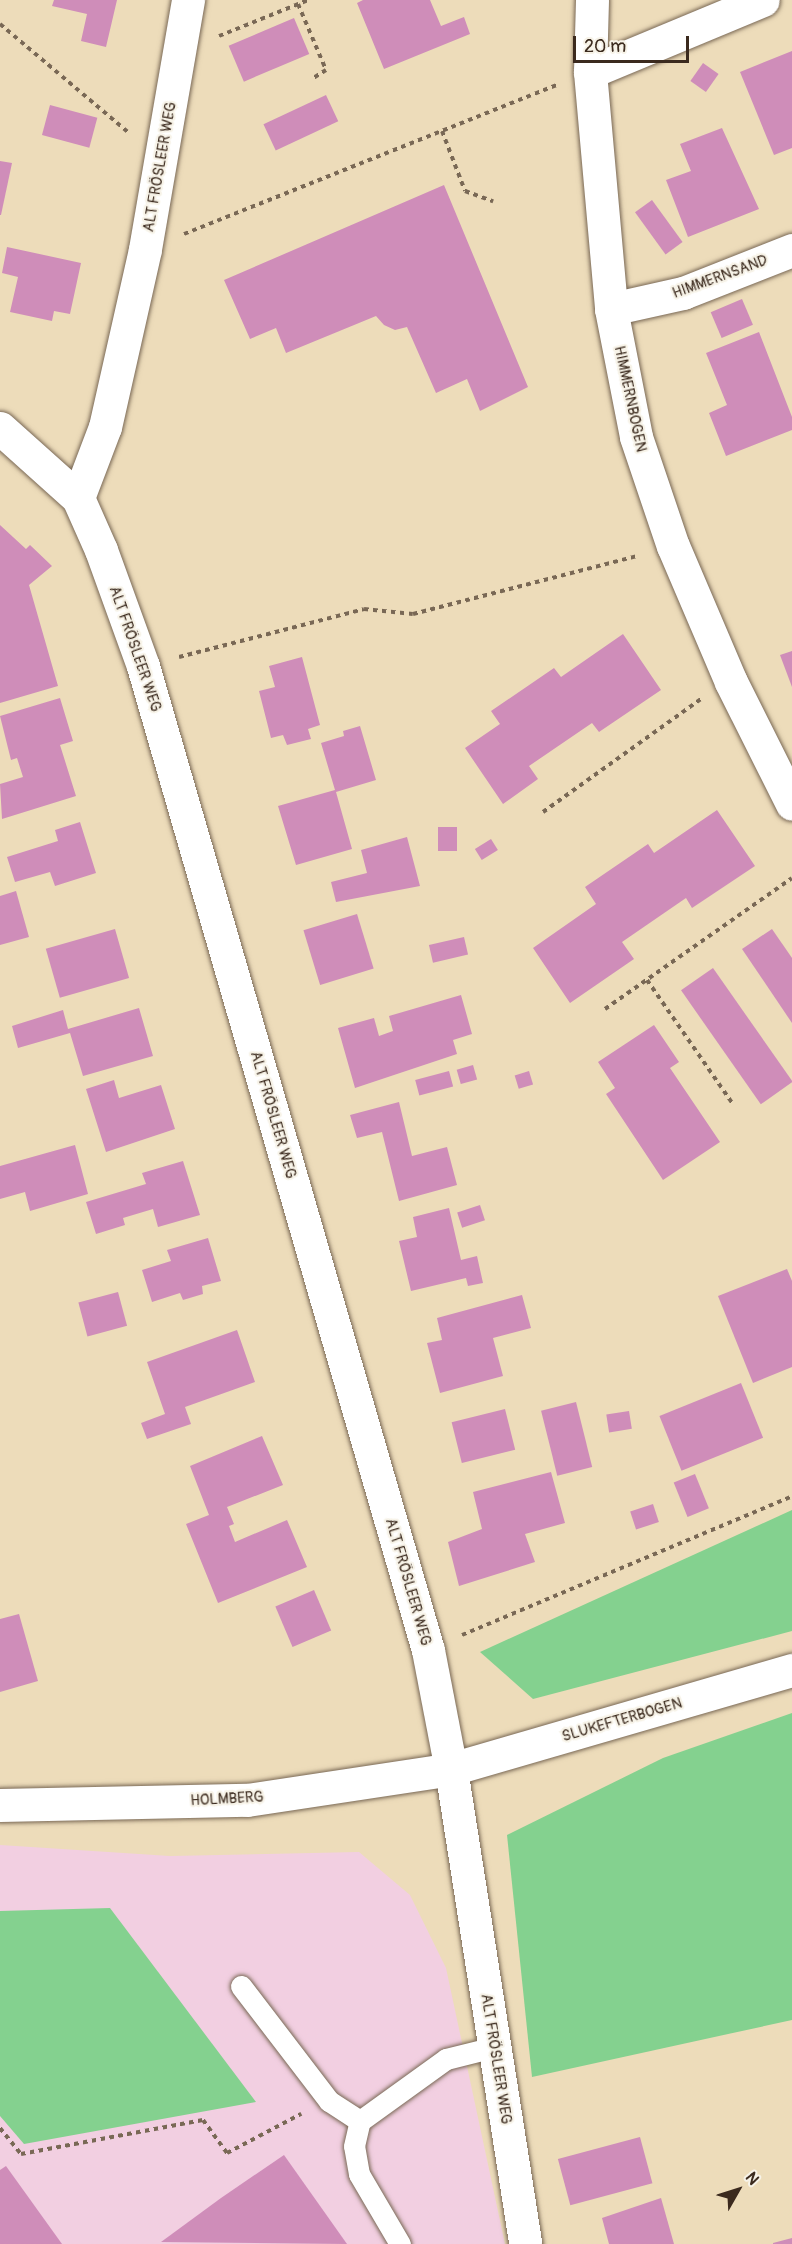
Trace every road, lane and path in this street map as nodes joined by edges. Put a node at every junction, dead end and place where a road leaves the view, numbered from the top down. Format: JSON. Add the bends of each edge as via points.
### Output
{"nodes":[{"id":1,"x":308,"y":0,"type":"edge"},
{"id":2,"x":592,"y":0,"type":"edge"},
{"id":3,"x":763,"y":0,"type":"edge"},
{"id":4,"x":298,"y":4,"type":"junction"},
{"id":5,"x":185,"y":16,"type":"edge"},
{"id":6,"x":0,"y":24,"type":"edge"},
{"id":7,"x":590,"y":72,"type":"junction"},
{"id":8,"x":313,"y":78,"type":"dead end"},
{"id":9,"x":442,"y":131,"type":"junction"},
{"id":10,"x":161,"y":160,"type":"junction"},
{"id":11,"x":493,"y":201,"type":"dead end"},
{"id":12,"x":145,"y":249,"type":"junction"},
{"id":13,"x":792,"y":250,"type":"edge"},
{"id":14,"x":611,"y":309,"type":"junction"},
{"id":15,"x":0,"y":428,"type":"edge"},
{"id":16,"x":78,"y":498,"type":"junction"},
{"id":17,"x":673,"y":546,"type":"junction"},
{"id":18,"x":144,"y":666,"type":"junction"},
{"id":19,"x":731,"y":682,"type":"junction"},
{"id":20,"x":792,"y":804,"type":"edge"},
{"id":21,"x":543,"y":812,"type":"dead end"},
{"id":22,"x":792,"y":878,"type":"edge"},
{"id":23,"x":647,"y":980,"type":"junction"},
{"id":24,"x":605,"y":1009,"type":"dead end"},
{"id":25,"x":734,"y":1104,"type":"dead end"},
{"id":26,"x":792,"y":1496,"type":"edge"},
{"id":27,"x":428,"y":1650,"type":"junction"},
{"id":28,"x":792,"y":1670,"type":"edge"},
{"id":29,"x":451,"y":1769,"type":"junction"},
{"id":30,"x":0,"y":1805,"type":"edge"},
{"id":31,"x":242,"y":1986,"type":"dead end"},
{"id":32,"x":494,"y":2047,"type":"junction"},
{"id":33,"x":329,"y":2101,"type":"junction"},
{"id":34,"x":360,"y":2121,"type":"junction"},
{"id":35,"x":0,"y":2127,"type":"edge"},
{"id":36,"x":400,"y":2244,"type":"edge"},
{"id":37,"x":525,"y":2244,"type":"edge"}],
"edges":[{"from":1,"to":4,"type":"path"},
{"from":2,"to":7,"type":"street","name":"HIMMERNBOGEN"},
{"from":3,"to":7,"type":"street"},
{"from":4,"to":5,"type":"path","via":[[224,36]]},
{"from":4,"to":8,"type":"path","via":[[326,70]]},
{"from":5,"to":10,"type":"street","name":"ALT FRÖSLEER WEG"},
{"from":6,"to":10,"type":"path"},
{"from":7,"to":9,"type":"path"},
{"from":7,"to":14,"type":"street","name":"HIMMERNBOGEN"},
{"from":9,"to":11,"type":"path","via":[[465,191]]},
{"from":9,"to":12,"type":"path"},
{"from":10,"to":12,"type":"street","name":"ALT FRÖSLEER WEG"},
{"from":12,"to":16,"type":"street","name":"ALT FRÖSLEER WEG","via":[[105,427]]},
{"from":13,"to":14,"type":"street","name":"HIMMERNSAND","via":[[683,293]]},
{"from":14,"to":17,"type":"street","name":"HIMMERNBOGEN","via":[[636,437]]},
{"from":15,"to":16,"type":"street"},
{"from":16,"to":18,"type":"street","name":"ALT FRÖSLEER WEG"},
{"from":17,"to":18,"type":"path","via":[[413,614],[364,609]]},
{"from":17,"to":19,"type":"street","name":"HIMMERNBOGEN"},
{"from":18,"to":27,"type":"street","name":"ALT FRÖSLEER WEG"},
{"from":19,"to":20,"type":"street","name":"HIMMERNBOGEN"},
{"from":19,"to":21,"type":"path","via":[[698,700]]},
{"from":22,"to":23,"type":"path"},
{"from":23,"to":24,"type":"path"},
{"from":23,"to":25,"type":"path"},
{"from":26,"to":27,"type":"path"},
{"from":27,"to":29,"type":"street","name":"ALT FRÖSLEER WEG"},
{"from":28,"to":29,"type":"street","name":"SLUKEFTERBOGEN"},
{"from":29,"to":30,"type":"street","name":"HOLMBERG","via":[[247,1800]]},
{"from":29,"to":32,"type":"street","name":"ALT FRÖSLEER WEG"},
{"from":31,"to":33,"type":"lane"},
{"from":32,"to":34,"type":"lane","via":[[446,2060]]},
{"from":32,"to":37,"type":"street","name":"ALT FRÖSLEER WEG"},
{"from":33,"to":34,"type":"lane"},
{"from":33,"to":35,"type":"path","via":[[227,2153],[203,2120],[21,2154]]},
{"from":34,"to":36,"type":"lane","via":[[354,2146],[359,2174]]}]}
